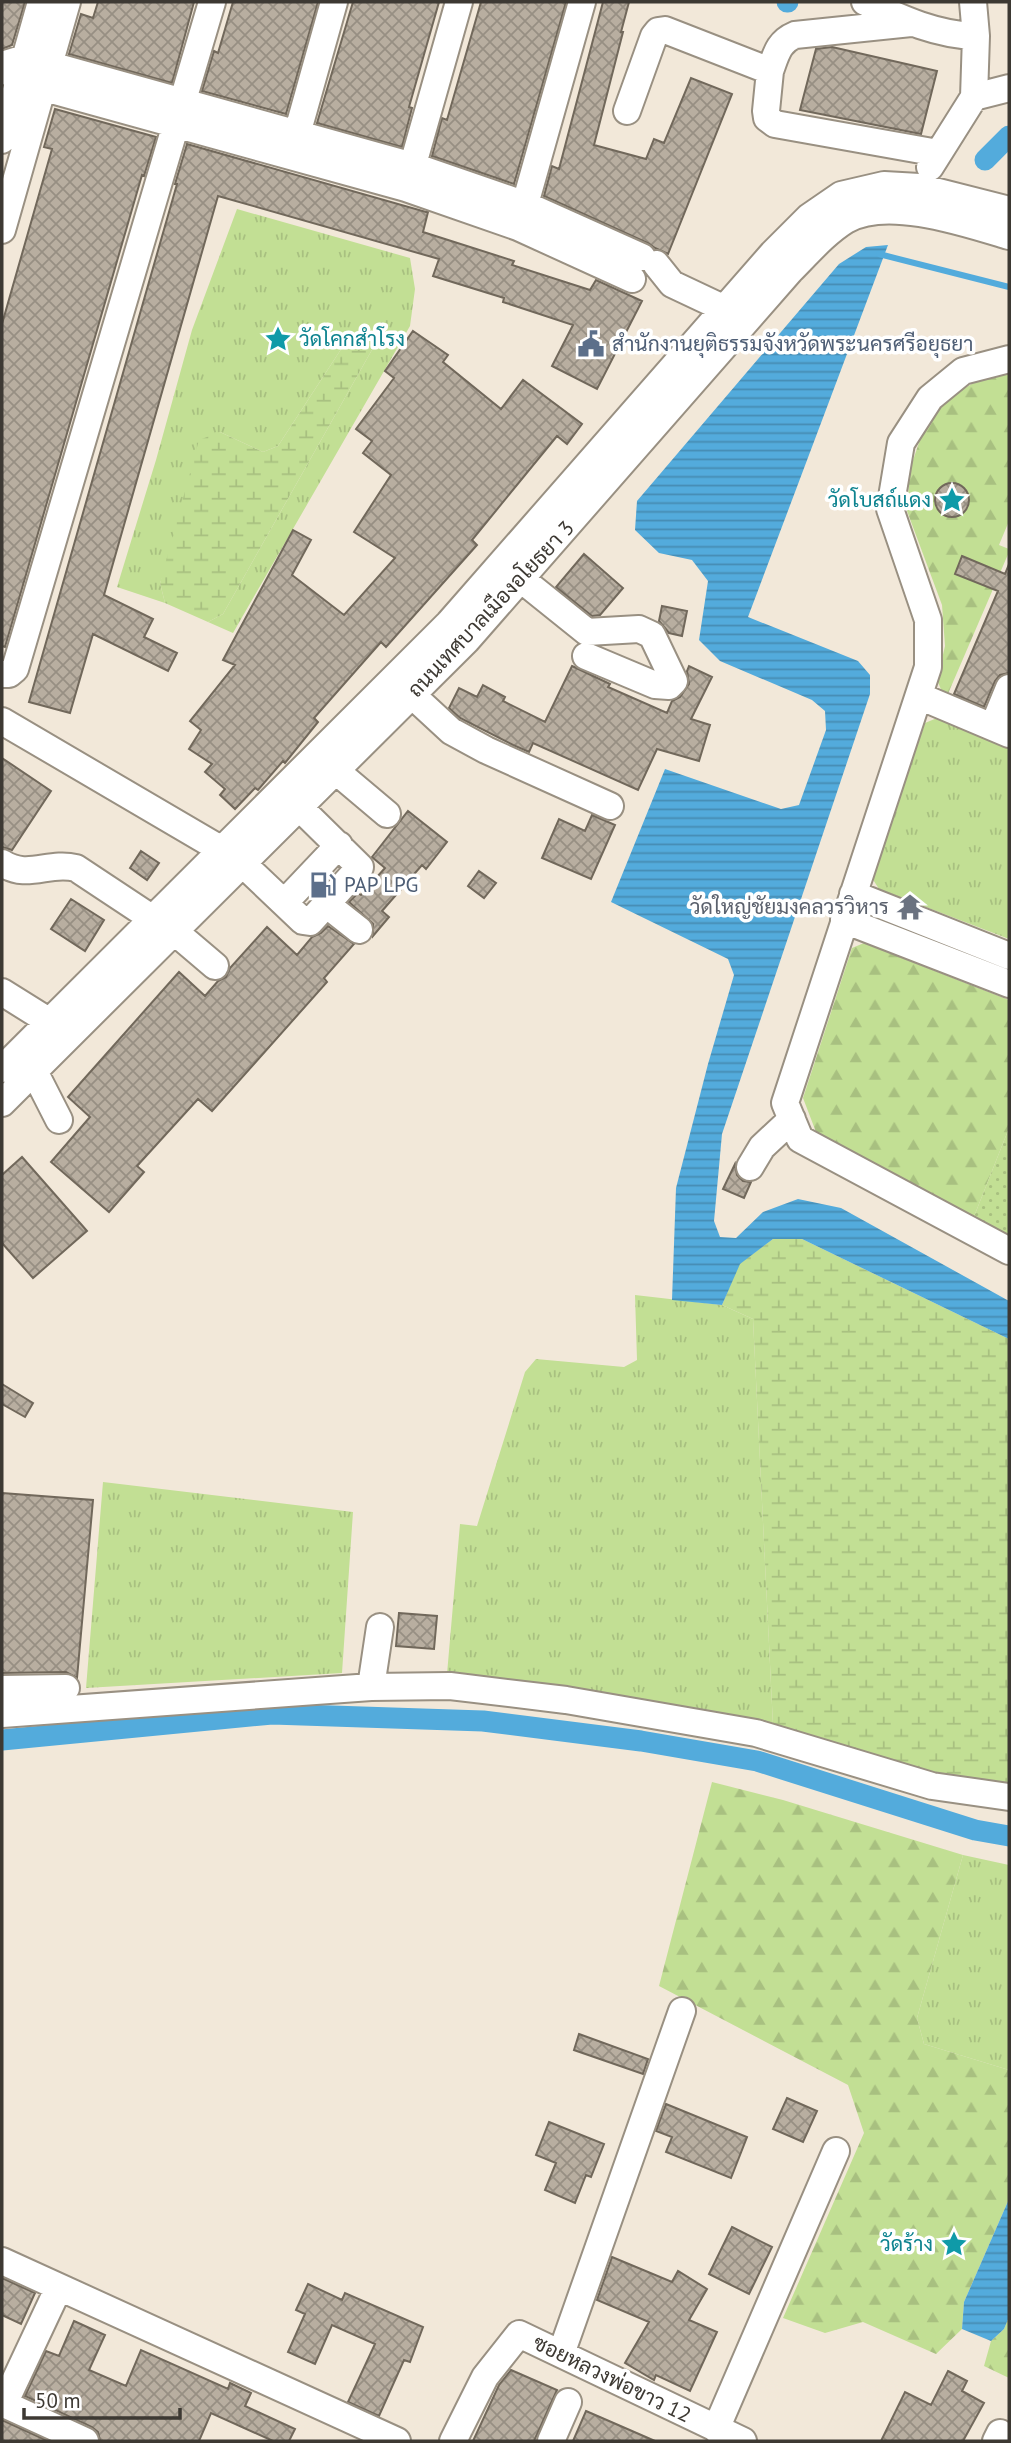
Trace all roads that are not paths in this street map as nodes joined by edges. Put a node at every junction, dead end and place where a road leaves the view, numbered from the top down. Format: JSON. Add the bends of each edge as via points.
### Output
{"nodes":[{"id":1,"x":212,"y":2,"type":"edge"},
{"id":2,"x":334,"y":2,"type":"edge"},
{"id":3,"x":459,"y":2,"type":"edge"},
{"id":4,"x":582,"y":2,"type":"edge"},
{"id":5,"x":865,"y":2,"type":"edge"},
{"id":6,"x":973,"y":2,"type":"edge"},
{"id":7,"x":993,"y":2,"type":"edge"},
{"id":8,"x":55,"y":3,"type":"edge"},
{"id":9,"x":911,"y":23,"type":"junction"},
{"id":10,"x":976,"y":36,"type":"junction"},
{"id":11,"x":23,"y":70,"type":"edge"},
{"id":12,"x":770,"y":71,"type":"junction"},
{"id":13,"x":1009,"y":88,"type":"edge"},
{"id":14,"x":974,"y":97,"type":"junction"},
{"id":15,"x":627,"y":111,"type":"dead end"},
{"id":16,"x":179,"y":113,"type":"junction"},
{"id":17,"x":2,"y":140,"type":"edge"},
{"id":18,"x":294,"y":145,"type":"junction"},
{"id":19,"x":938,"y":153,"type":"junction"},
{"id":20,"x":409,"y":177,"type":"junction"},
{"id":21,"x":8,"y":186,"type":"edge"},
{"id":22,"x":919,"y":187,"type":"junction"},
{"id":23,"x":1009,"y":209,"type":"edge"},
{"id":24,"x":522,"y":216,"type":"junction"},
{"id":25,"x":2,"y":230,"type":"edge"},
{"id":26,"x":1009,"y":236,"type":"edge"},
{"id":27,"x":724,"y":309,"type":"junction"},
{"id":28,"x":1009,"y":359,"type":"edge"},
{"id":29,"x":520,"y":579,"type":"junction"},
{"id":30,"x":586,"y":656,"type":"dead end"},
{"id":31,"x":2,"y":674,"type":"edge"},
{"id":32,"x":1009,"y":688,"type":"edge"},
{"id":33,"x":412,"y":695,"type":"junction"},
{"id":34,"x":919,"y":696,"type":"junction"},
{"id":35,"x":2,"y":721,"type":"edge"},
{"id":36,"x":1001,"y":731,"type":"edge"},
{"id":37,"x":336,"y":771,"type":"junction"},
{"id":38,"x":610,"y":806,"type":"dead end"},
{"id":39,"x":299,"y":807,"type":"junction"},
{"id":40,"x":387,"y":814,"type":"dead end"},
{"id":41,"x":338,"y":845,"type":"junction"},
{"id":42,"x":240,"y":850,"type":"junction"},
{"id":43,"x":2,"y":863,"type":"edge"},
{"id":44,"x":853,"y":894,"type":"junction"},
{"id":45,"x":284,"y":903,"type":"junction"},
{"id":46,"x":326,"y":904,"type":"junction"},
{"id":47,"x":844,"y":919,"type":"junction"},
{"id":48,"x":164,"y":925,"type":"junction"},
{"id":49,"x":359,"y":930,"type":"dead end"},
{"id":50,"x":1009,"y":956,"type":"edge"},
{"id":51,"x":215,"y":966,"type":"dead end"},
{"id":52,"x":1009,"y":984,"type":"edge"},
{"id":53,"x":2,"y":992,"type":"edge"},
{"id":54,"x":50,"y":1022,"type":"junction"},
{"id":55,"x":2,"y":1068,"type":"edge"},
{"id":56,"x":34,"y":1071,"type":"junction"},
{"id":57,"x":2,"y":1103,"type":"edge"},
{"id":58,"x":792,"y":1119,"type":"junction"},
{"id":59,"x":59,"y":1120,"type":"dead end"},
{"id":60,"x":750,"y":1167,"type":"dead end"},
{"id":61,"x":1009,"y":1251,"type":"edge"},
{"id":62,"x":380,"y":1628,"type":"dead end"},
{"id":63,"x":371,"y":1687,"type":"junction"},
{"id":64,"x":66,"y":1688,"type":"dead end"},
{"id":65,"x":2,"y":1689,"type":"edge"},
{"id":66,"x":2,"y":1714,"type":"edge"},
{"id":67,"x":1009,"y":1797,"type":"edge"},
{"id":68,"x":682,"y":2011,"type":"dead end"},
{"id":69,"x":836,"y":2151,"type":"dead end"},
{"id":70,"x":2,"y":2261,"type":"edge"},
{"id":71,"x":59,"y":2287,"type":"junction"},
{"id":72,"x":561,"y":2354,"type":"junction"},
{"id":73,"x":568,"y":2402,"type":"dead end"},
{"id":74,"x":3,"y":2404,"type":"edge"},
{"id":75,"x":716,"y":2429,"type":"junction"},
{"id":76,"x":85,"y":2441,"type":"edge"},
{"id":77,"x":397,"y":2441,"type":"edge"},
{"id":78,"x":453,"y":2441,"type":"edge"},
{"id":79,"x":551,"y":2441,"type":"edge"},
{"id":80,"x":743,"y":2441,"type":"edge"}],
"edges":[{"from":1,"to":16,"type":"street"},
{"from":2,"to":18,"type":"street"},
{"from":3,"to":20,"type":"street"},
{"from":4,"to":24,"type":"street"},
{"from":5,"to":9,"type":"street"},
{"from":6,"to":10,"type":"street"},
{"from":7,"to":10,"type":"street"},
{"from":8,"to":11,"type":"street"},
{"from":9,"to":10,"type":"street","via":[[957,36]]},
{"from":9,"to":12,"type":"street","via":[[794,35],[779,45]]},
{"from":10,"to":14,"type":"street"},
{"from":11,"to":16,"type":"street"},
{"from":11,"to":17,"type":"street"},
{"from":11,"to":21,"type":"street"},
{"from":12,"to":15,"type":"street","via":[[665,30],[654,36]]},
{"from":12,"to":19,"type":"street","via":[[765,111],[775,124]]},
{"from":13,"to":14,"type":"street"},
{"from":14,"to":19,"type":"street"},
{"from":16,"to":18,"type":"street"},
{"from":16,"to":31,"type":"street","via":[[15,669]]},
{"from":18,"to":20,"type":"street"},
{"from":19,"to":22,"type":"street"},
{"from":20,"to":24,"type":"street"},
{"from":21,"to":25,"type":"street"},
{"from":22,"to":23,"type":"street","name":"ถนนเทศบาลเมืองอโยธยา 3"},
{"from":22,"to":27,"type":"street","name":"ถนนเทศบาลเมืองอโยธยา 3","via":[[884,185],[841,195],[809,217]]},
{"from":24,"to":27,"type":"street"},
{"from":26,"to":29,"type":"street","name":"ถนนเทศบาลเมืองอโยธยา 3","via":[[915,212],[886,210],[849,219],[822,238],[790,271]]},
{"from":27,"to":42,"type":"street","name":"ถนนเทศบาลเมืองอโยธยา 3","via":[[449,623]]},
{"from":28,"to":34,"type":"street","via":[[963,372],[930,398],[901,443],[890,509],[928,620],[929,667]]},
{"from":29,"to":30,"type":"street","via":[[587,632],[639,629],[652,635],[661,653],[636,677]]},
{"from":29,"to":33,"type":"street","name":"ถนนเทศบาลเมืองอโยธยา 3"},
{"from":32,"to":36,"type":"street"},
{"from":33,"to":37,"type":"street","name":"ถนนเทศบาลเมืองอโยธยา 3"},
{"from":33,"to":38,"type":"street","via":[[452,731]]},
{"from":34,"to":36,"type":"street"},
{"from":34,"to":44,"type":"street"},
{"from":35,"to":42,"type":"street"},
{"from":37,"to":39,"type":"street","name":"ถนนเทศบาลเมืองอโยธยา 3"},
{"from":37,"to":40,"type":"street"},
{"from":39,"to":41,"type":"street"},
{"from":39,"to":42,"type":"street","name":"ถนนเทศบาลเมืองอโยธยา 3"},
{"from":41,"to":45,"type":"street"},
{"from":41,"to":46,"type":"street","via":[[360,867]]},
{"from":42,"to":45,"type":"street"},
{"from":42,"to":48,"type":"street","name":"ถนนเทศบาลเมืองอโยธยา 3"},
{"from":43,"to":48,"type":"street","via":[[22,872],[65,865],[76,868]]},
{"from":44,"to":47,"type":"street"},
{"from":44,"to":50,"type":"street"},
{"from":45,"to":46,"type":"street","via":[[306,922]]},
{"from":46,"to":49,"type":"street"},
{"from":47,"to":52,"type":"street"},
{"from":47,"to":58,"type":"street","via":[[785,1103]]},
{"from":48,"to":51,"type":"street"},
{"from":48,"to":54,"type":"street","name":"ถนนเทศบาลเมืองอโยธยา 3"},
{"from":48,"to":56,"type":"street","name":"ถนนเทศบาลเมืองอโยธยา 3"},
{"from":53,"to":54,"type":"street"},
{"from":54,"to":55,"type":"street","name":"ถนนเทศบาลเมืองอโยธยา 3"},
{"from":56,"to":57,"type":"street","name":"ถนนเทศบาลเมืองอโยธยา 3"},
{"from":56,"to":59,"type":"street"},
{"from":58,"to":60,"type":"street","via":[[762,1147]]},
{"from":58,"to":61,"type":"street","via":[[800,1139]]},
{"from":62,"to":63,"type":"street"},
{"from":63,"to":66,"type":"street"},
{"from":63,"to":67,"type":"street","via":[[450,1686],[566,1700],[756,1733],[932,1786]]},
{"from":64,"to":65,"type":"street"},
{"from":68,"to":72,"type":"street"},
{"from":69,"to":75,"type":"street"},
{"from":70,"to":71,"type":"street"},
{"from":71,"to":74,"type":"street"},
{"from":71,"to":77,"type":"street"},
{"from":72,"to":75,"type":"street","name":"ซอยหลวงพ่อขาว 12"},
{"from":72,"to":78,"type":"street","name":"ซอยหลวงพ่อขาว 12","via":[[519,2334],[485,2377]]},
{"from":73,"to":79,"type":"street"},
{"from":74,"to":76,"type":"street"},
{"from":75,"to":80,"type":"street","name":"ซอยหลวงพ่อขาว 12"}]}
